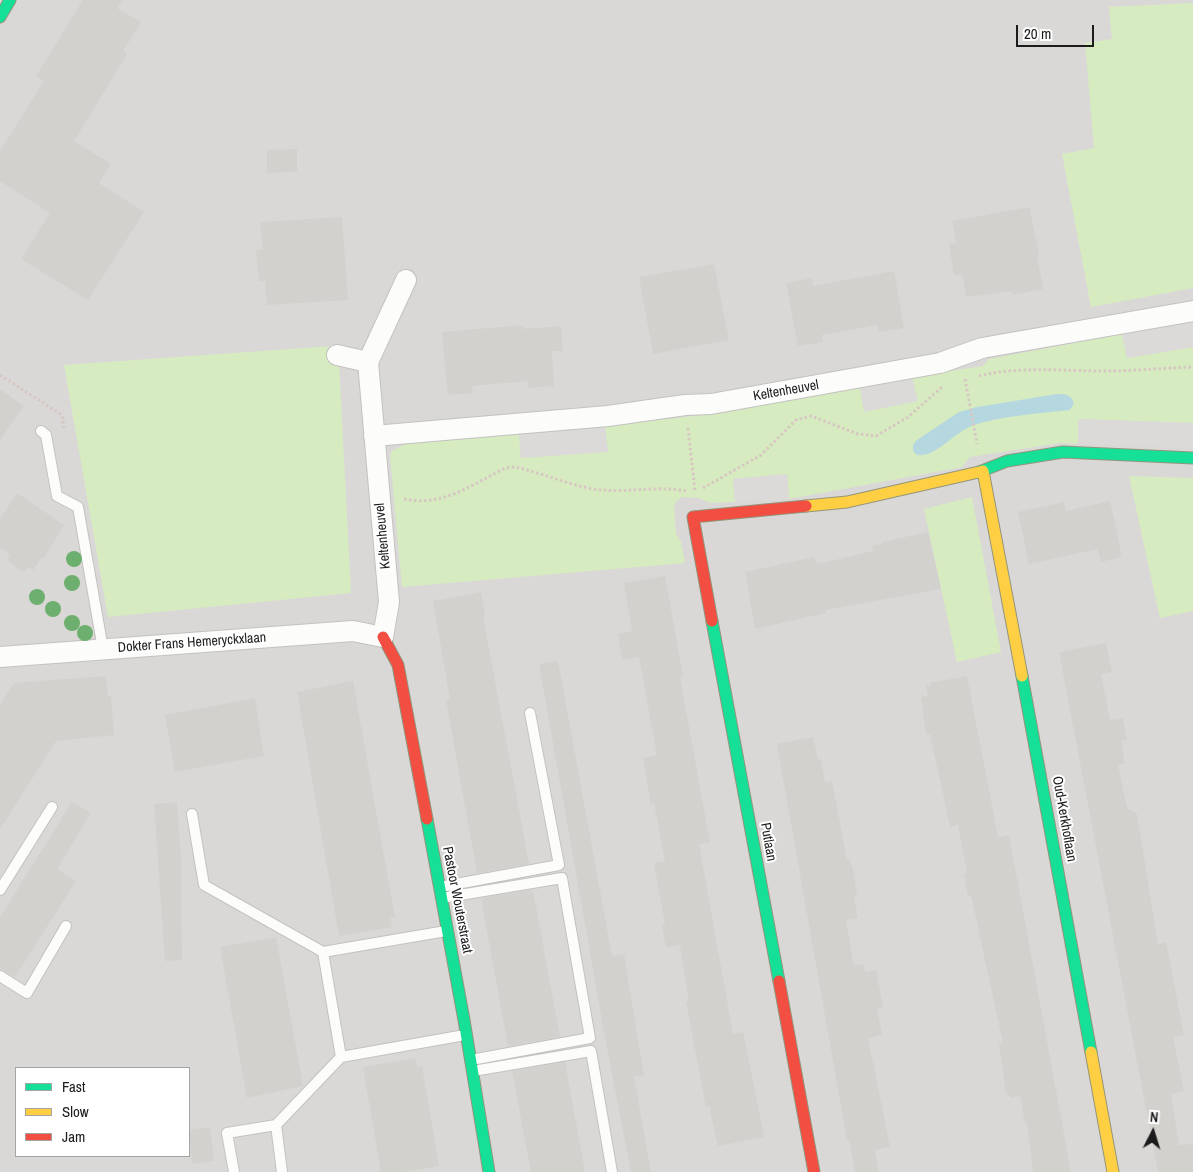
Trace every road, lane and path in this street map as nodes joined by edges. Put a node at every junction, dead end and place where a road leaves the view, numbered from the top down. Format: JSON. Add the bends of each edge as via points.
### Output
{"nodes":[{"id":1,"x":10,"y":0,"type":"edge"},
{"id":2,"x":0,"y":17,"type":"edge"},
{"id":3,"x":406,"y":280,"type":"dead end"},
{"id":4,"x":1193,"y":312,"type":"edge"},
{"id":5,"x":337,"y":355,"type":"dead end"},
{"id":6,"x":368,"y":362,"type":"junction"},
{"id":7,"x":1193,"y":367,"type":"edge"},
{"id":8,"x":958,"y":381,"type":"dead end"},
{"id":9,"x":950,"y":384,"type":"dead end"},
{"id":10,"x":968,"y":396,"type":"dead end"},
{"id":11,"x":685,"y":405,"type":"junction"},
{"id":12,"x":41,"y":431,"type":"dead end"},
{"id":13,"x":374,"y":436,"type":"junction"},
{"id":14,"x":977,"y":443,"type":"dead end"},
{"id":15,"x":1193,"y":458,"type":"edge"},
{"id":16,"x":982,"y":471,"type":"junction"},
{"id":17,"x":695,"y":492,"type":"junction"},
{"id":18,"x":379,"y":494,"type":"junction"},
{"id":19,"x":383,"y":637,"type":"junction"},
{"id":20,"x":103,"y":649,"type":"junction"},
{"id":21,"x":0,"y":656,"type":"edge"},
{"id":22,"x":530,"y":713,"type":"dead end"},
{"id":23,"x":52,"y":807,"type":"dead end"},
{"id":24,"x":192,"y":814,"type":"dead end"},
{"id":25,"x":0,"y":890,"type":"edge"},
{"id":26,"x":440,"y":893,"type":"junction"},
{"id":27,"x":66,"y":926,"type":"dead end"},
{"id":28,"x":447,"y":930,"type":"junction"},
{"id":29,"x":323,"y":952,"type":"junction"},
{"id":30,"x":0,"y":976,"type":"edge"},
{"id":31,"x":467,"y":1035,"type":"junction"},
{"id":32,"x":341,"y":1056,"type":"junction"},
{"id":33,"x":472,"y":1066,"type":"junction"},
{"id":34,"x":276,"y":1125,"type":"junction"},
{"id":35,"x":234,"y":1172,"type":"edge"},
{"id":36,"x":282,"y":1172,"type":"edge"},
{"id":37,"x":489,"y":1172,"type":"edge"},
{"id":38,"x":612,"y":1172,"type":"edge"},
{"id":39,"x":814,"y":1172,"type":"edge"},
{"id":40,"x":1113,"y":1172,"type":"edge"}],
"edges":[{"from":1,"to":2,"type":"street"},
{"from":3,"to":6,"type":"street","name":"Keltenheuvel"},
{"from":4,"to":11,"type":"street","name":"Keltenheuvel","via":[[982,348],[940,363],[711,404]]},
{"from":5,"to":6,"type":"street"},
{"from":6,"to":13,"type":"street","name":"Keltenheuvel"},
{"from":7,"to":8,"type":"path","via":[[1037,370],[985,374]]},
{"from":9,"to":17,"type":"path","via":[[908,417],[876,436],[863,436],[811,416],[796,420],[761,454]]},
{"from":10,"to":14,"type":"path"},
{"from":11,"to":13,"type":"street","name":"Keltenheuvel","via":[[608,416]]},
{"from":11,"to":17,"type":"path"},
{"from":12,"to":20,"type":"lane","via":[[46,435],[57,496],[78,508]]},
{"from":13,"to":18,"type":"street","name":"Keltenheuvel"},
{"from":15,"to":16,"type":"street","via":[[1063,452],[1007,461]]},
{"from":16,"to":39,"type":"street","name":"Putlaan","via":[[847,502],[693,517]]},
{"from":16,"to":40,"type":"street","name":"Oud-Kerkhoflaan"},
{"from":17,"to":18,"type":"path","via":[[672,488],[593,489],[514,467],[505,468],[453,496],[408,500]]},
{"from":18,"to":19,"type":"street","name":"Keltenheuvel","via":[[389,602]]},
{"from":19,"to":20,"type":"street","name":"Dokter Frans Hemeryckxlaan","via":[[353,631]]},
{"from":19,"to":26,"type":"street","name":"Pastoor Wouterstraat","via":[[398,665]]},
{"from":20,"to":21,"type":"street","name":"Dokter Frans Hemeryckxlaan"},
{"from":22,"to":26,"type":"lane","via":[[559,865]]},
{"from":23,"to":25,"type":"lane"},
{"from":24,"to":29,"type":"lane","via":[[204,886]]},
{"from":26,"to":28,"type":"street","name":"Pastoor Wouterstraat"},
{"from":26,"to":33,"type":"lane","via":[[562,878],[590,1038]]},
{"from":27,"to":30,"type":"lane","via":[[27,993]]},
{"from":28,"to":29,"type":"lane"},
{"from":28,"to":31,"type":"street","name":"Pastoor Wouterstraat"},
{"from":29,"to":32,"type":"lane"},
{"from":31,"to":32,"type":"lane"},
{"from":31,"to":33,"type":"street","name":"Pastoor Wouterstraat"},
{"from":32,"to":34,"type":"lane"},
{"from":33,"to":37,"type":"street","name":"Pastoor Wouterstraat"},
{"from":33,"to":38,"type":"lane","via":[[590,1051]]},
{"from":34,"to":35,"type":"lane","via":[[227,1133]]},
{"from":34,"to":36,"type":"lane"}]}
